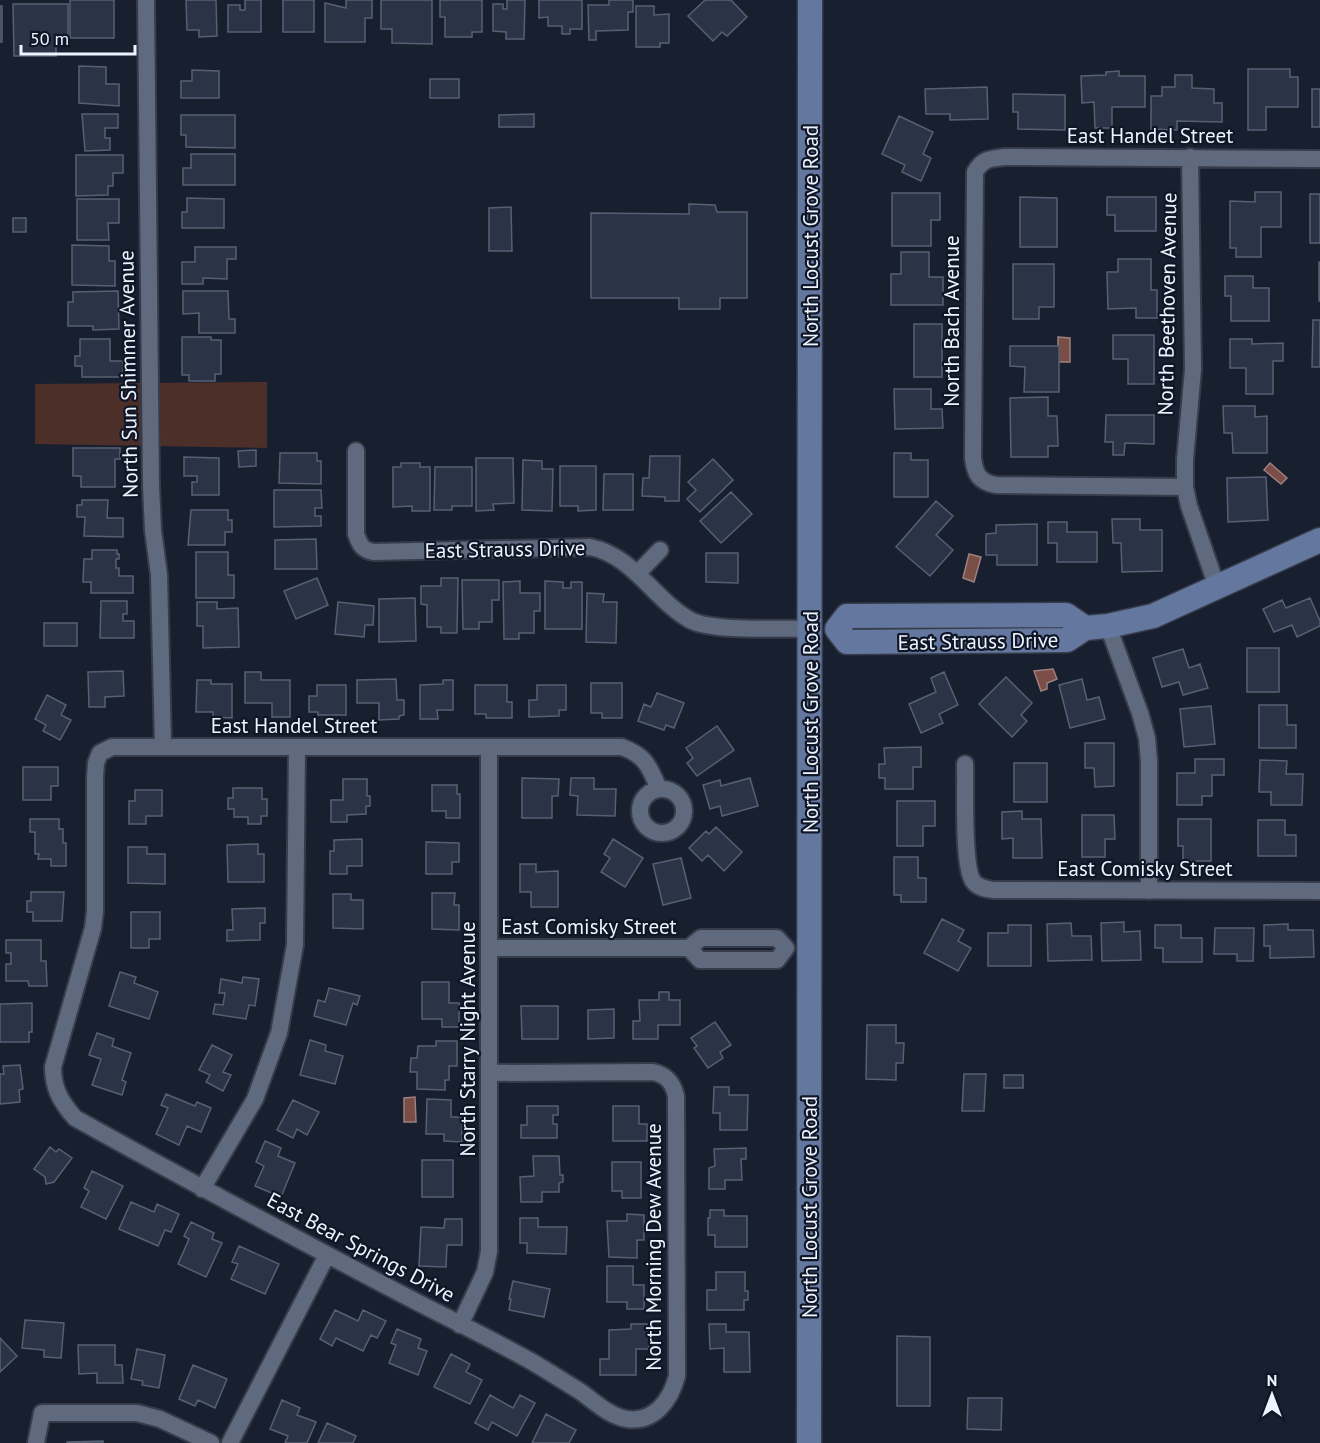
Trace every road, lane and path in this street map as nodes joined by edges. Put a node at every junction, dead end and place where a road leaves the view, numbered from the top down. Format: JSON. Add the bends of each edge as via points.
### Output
{"nodes":[{"id":1,"x":146,"y":0,"type":"edge"},
{"id":2,"x":810,"y":0,"type":"edge"},
{"id":3,"x":1190,"y":157,"type":"junction"},
{"id":4,"x":1320,"y":159,"type":"edge"},
{"id":5,"x":980,"y":163,"type":"joint"},
{"id":6,"x":357,"y":451,"type":"dead end"},
{"id":7,"x":1185,"y":487,"type":"junction"},
{"id":8,"x":1320,"y":540,"type":"edge"},
{"id":9,"x":660,"y":550,"type":"dead end"},
{"id":10,"x":637,"y":574,"type":"junction"},
{"id":11,"x":1217,"y":587,"type":"junction"},
{"id":12,"x":1097,"y":627,"type":"junction"},
{"id":13,"x":810,"y":629,"type":"junction"},
{"id":14,"x":163,"y":746,"type":"junction"},
{"id":15,"x":297,"y":747,"type":"junction"},
{"id":16,"x":489,"y":747,"type":"junction"},
{"id":17,"x":965,"y":764,"type":"dead end"},
{"id":18,"x":659,"y":789,"type":"dead end"},
{"id":19,"x":1149,"y":891,"type":"junction"},
{"id":20,"x":1320,"y":891,"type":"edge"},
{"id":21,"x":490,"y":948,"type":"junction"},
{"id":22,"x":797,"y":948,"type":"junction"},
{"id":23,"x":489,"y":1073,"type":"junction"},
{"id":24,"x":57,"y":1091,"type":"joint"},
{"id":25,"x":202,"y":1189,"type":"junction"},
{"id":26,"x":327,"y":1255,"type":"junction"},
{"id":27,"x":460,"y":1325,"type":"junction"},
{"id":28,"x":655,"y":1412,"type":"joint"},
{"id":29,"x":36,"y":1443,"type":"edge"},
{"id":30,"x":211,"y":1443,"type":"edge"},
{"id":31,"x":230,"y":1443,"type":"edge"},
{"id":32,"x":809,"y":1443,"type":"edge"}],
"edges":[{"from":1,"to":14,"type":"street","name":"North Sun Shimmer Avenue","via":[[151,486],[159,574]]},
{"from":2,"to":13,"type":"main road","name":"North Locust Grove Road"},
{"from":3,"to":4,"type":"street","name":"East Handel Street"},
{"from":3,"to":5,"type":"street","name":"East Handel Street","via":[[1005,157]]},
{"from":3,"to":7,"type":"street","name":"North Beethoven Avenue","via":[[1193,369]]},
{"from":5,"to":7,"type":"street","name":"North Bach Avenue","via":[[974,183],[972,458],[980,479],[996,485]]},
{"from":6,"to":10,"type":"street","name":"East Strauss Drive","via":[[357,534],[365,550],[590,547],[615,556]]},
{"from":7,"to":11,"type":"street","name":"North Beethoven Avenue"},
{"from":8,"to":11,"type":"main road","name":"East Strauss Drive"},
{"from":9,"to":10,"type":"street"},
{"from":10,"to":13,"type":"street","name":"East Strauss Drive","via":[[692,621],[720,627]]},
{"from":11,"to":12,"type":"main road","name":"East Strauss Drive","via":[[1153,616]]},
{"from":12,"to":13,"type":"main road","name":"East Strauss Drive","via":[[1067,640],[858,642],[847,642],[837,629]]},
{"from":12,"to":19,"type":"street","via":[[1140,713],[1147,738]]},
{"from":13,"to":22,"type":"main road","name":"North Locust Grove Road"},
{"from":14,"to":15,"type":"street","name":"East Handel Street"},
{"from":14,"to":24,"type":"street","name":"East Handel Street","via":[[112,747],[100,753],[96,763],[94,920],[53,1067]]},
{"from":15,"to":16,"type":"street","name":"East Handel Street"},
{"from":15,"to":25,"type":"street","via":[[295,945],[279,1033],[255,1099]]},
{"from":16,"to":18,"type":"street","name":"East Handel Street","via":[[622,747],[637,753],[648,764]]},
{"from":16,"to":21,"type":"street","name":"North Starry Night Avenue"},
{"from":17,"to":19,"type":"street","name":"East Comisky Street","via":[[967,860],[972,880],[980,888]]},
{"from":19,"to":20,"type":"street","name":"East Comisky Street"},
{"from":21,"to":22,"type":"street","name":"East Comisky Street","via":[[689,948],[701,938],[777,938]]},
{"from":21,"to":23,"type":"street","name":"North Starry Night Avenue"},
{"from":22,"to":32,"type":"main road","name":"North Locust Grove Road"},
{"from":23,"to":27,"type":"street","name":"North Starry Night Avenue","via":[[489,1251],[485,1272]]},
{"from":23,"to":28,"type":"street","name":"North Morning Dew Avenue","via":[[653,1072],[674,1085],[677,1376],[668,1398]]},
{"from":24,"to":25,"type":"street","name":"East Bear Springs Drive","via":[[75,1118]]},
{"from":25,"to":26,"type":"street","name":"East Bear Springs Drive"},
{"from":26,"to":27,"type":"street","name":"East Bear Springs Drive"},
{"from":26,"to":31,"type":"street"},
{"from":27,"to":28,"type":"street","name":"East Bear Springs Drive","via":[[527,1359],[607,1411],[627,1419],[640,1419]]},
{"from":29,"to":30,"type":"street","via":[[42,1413],[137,1413],[160,1419]]}]}
